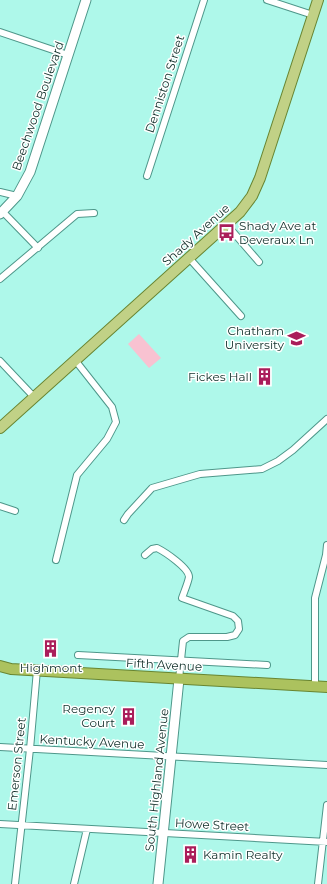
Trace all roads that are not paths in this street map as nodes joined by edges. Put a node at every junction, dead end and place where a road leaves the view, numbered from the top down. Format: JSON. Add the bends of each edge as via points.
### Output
{"nodes":[{"id":1,"x":86,"y":0,"type":"edge"},
{"id":2,"x":204,"y":0,"type":"edge"},
{"id":3,"x":267,"y":0,"type":"edge"},
{"id":4,"x":318,"y":0,"type":"edge"},
{"id":5,"x":313,"y":15,"type":"junction"},
{"id":6,"x":0,"y":32,"type":"edge"},
{"id":7,"x":68,"y":55,"type":"junction"},
{"id":8,"x":147,"y":176,"type":"dead end"},
{"id":9,"x":0,"y":192,"type":"edge"},
{"id":10,"x":17,"y":196,"type":"junction"},
{"id":11,"x":1,"y":213,"type":"edge"},
{"id":12,"x":94,"y":213,"type":"dead end"},
{"id":13,"x":227,"y":225,"type":"junction"},
{"id":14,"x":38,"y":248,"type":"junction"},
{"id":15,"x":189,"y":258,"type":"junction"},
{"id":16,"x":259,"y":262,"type":"dead end"},
{"id":17,"x":0,"y":279,"type":"edge"},
{"id":18,"x":241,"y":316,"type":"dead end"},
{"id":19,"x":75,"y":360,"type":"junction"},
{"id":20,"x":0,"y":361,"type":"edge"},
{"id":21,"x":34,"y":397,"type":"junction"},
{"id":22,"x":327,"y":419,"type":"edge"},
{"id":23,"x":0,"y":428,"type":"edge"},
{"id":24,"x":0,"y":506,"type":"edge"},
{"id":25,"x":15,"y":511,"type":"dead end"},
{"id":26,"x":124,"y":520,"type":"dead end"},
{"id":27,"x":327,"y":545,"type":"edge"},
{"id":28,"x":145,"y":555,"type":"dead end"},
{"id":29,"x":56,"y":560,"type":"dead end"},
{"id":30,"x":78,"y":655,"type":"dead end"},
{"id":31,"x":181,"y":660,"type":"junction"},
{"id":32,"x":267,"y":665,"type":"dead end"},
{"id":33,"x":0,"y":666,"type":"edge"},
{"id":34,"x":37,"y":670,"type":"junction"},
{"id":35,"x":179,"y":679,"type":"junction"},
{"id":36,"x":315,"y":686,"type":"junction"},
{"id":37,"x":327,"y":687,"type":"edge"},
{"id":38,"x":0,"y":747,"type":"edge"},
{"id":39,"x":30,"y":749,"type":"junction"},
{"id":40,"x":171,"y":757,"type":"junction"},
{"id":41,"x":327,"y":765,"type":"edge"},
{"id":42,"x":327,"y":805,"type":"edge"},
{"id":43,"x":0,"y":824,"type":"edge"},
{"id":44,"x":22,"y":826,"type":"junction"},
{"id":45,"x":87,"y":829,"type":"junction"},
{"id":46,"x":164,"y":833,"type":"junction"},
{"id":47,"x":325,"y":842,"type":"edge"},
{"id":48,"x":14,"y":884,"type":"edge"},
{"id":49,"x":74,"y":884,"type":"edge"},
{"id":50,"x":158,"y":884,"type":"edge"},
{"id":51,"x":318,"y":884,"type":"edge"}],
"edges":[{"from":1,"to":7,"type":"main road","name":"Beechwood Boulevard"},
{"from":2,"to":8,"type":"street","name":"Denniston Street"},
{"from":3,"to":5,"type":"street"},
{"from":4,"to":5,"type":"main road","name":"Shady Avenue"},
{"from":5,"to":13,"type":"main road","name":"Shady Avenue","via":[[260,178],[252,196]]},
{"from":6,"to":7,"type":"street"},
{"from":7,"to":10,"type":"main road","name":"Beechwood Boulevard","via":[[30,172]]},
{"from":9,"to":10,"type":"street"},
{"from":10,"to":11,"type":"main road","name":"Beechwood Boulevard"},
{"from":11,"to":14,"type":"street"},
{"from":12,"to":14,"type":"street","via":[[77,214]]},
{"from":13,"to":15,"type":"main road","name":"Shady Avenue"},
{"from":13,"to":16,"type":"street"},
{"from":14,"to":17,"type":"street"},
{"from":15,"to":18,"type":"street"},
{"from":15,"to":19,"type":"main road","name":"Shady Avenue"},
{"from":19,"to":21,"type":"main road","name":"Shady Avenue"},
{"from":19,"to":29,"type":"street","via":[[112,407],[116,422],[107,439],[77,475]]},
{"from":20,"to":21,"type":"street"},
{"from":21,"to":23,"type":"main road","name":"Shady Avenue"},
{"from":22,"to":26,"type":"street","via":[[293,450],[262,469],[200,474],[152,488]]},
{"from":24,"to":25,"type":"street"},
{"from":27,"to":36,"type":"street","via":[[315,598]]},
{"from":28,"to":31,"type":"street","via":[[157,548],[187,571],[189,577],[182,598],[233,616],[238,621],[239,629],[235,635],[189,637],[183,641]]},
{"from":30,"to":31,"type":"street"},
{"from":31,"to":32,"type":"street"},
{"from":31,"to":35,"type":"street"},
{"from":33,"to":34,"type":"highway","name":"Fifth Avenue"},
{"from":34,"to":35,"type":"highway","name":"Fifth Avenue"},
{"from":34,"to":39,"type":"street","name":"Emerson Street"},
{"from":35,"to":36,"type":"highway","name":"Fifth Avenue"},
{"from":35,"to":40,"type":"main road","name":"South Highland Avenue"},
{"from":36,"to":37,"type":"highway","name":"Fifth Avenue"},
{"from":38,"to":39,"type":"street","name":"Kentucky Avenue"},
{"from":39,"to":40,"type":"street","name":"Kentucky Avenue"},
{"from":39,"to":44,"type":"street","name":"Emerson Street"},
{"from":40,"to":41,"type":"street","name":"Kentucky Avenue"},
{"from":40,"to":46,"type":"main road","name":"South Highland Avenue"},
{"from":42,"to":47,"type":"street"},
{"from":43,"to":44,"type":"street","name":"Howe Street"},
{"from":44,"to":45,"type":"street","name":"Howe Street"},
{"from":44,"to":48,"type":"street","name":"Emerson Street"},
{"from":45,"to":46,"type":"street","name":"Howe Street"},
{"from":45,"to":49,"type":"street"},
{"from":46,"to":47,"type":"street","name":"Howe Street"},
{"from":46,"to":50,"type":"main road","name":"South Highland Avenue"},
{"from":47,"to":51,"type":"street"}]}
